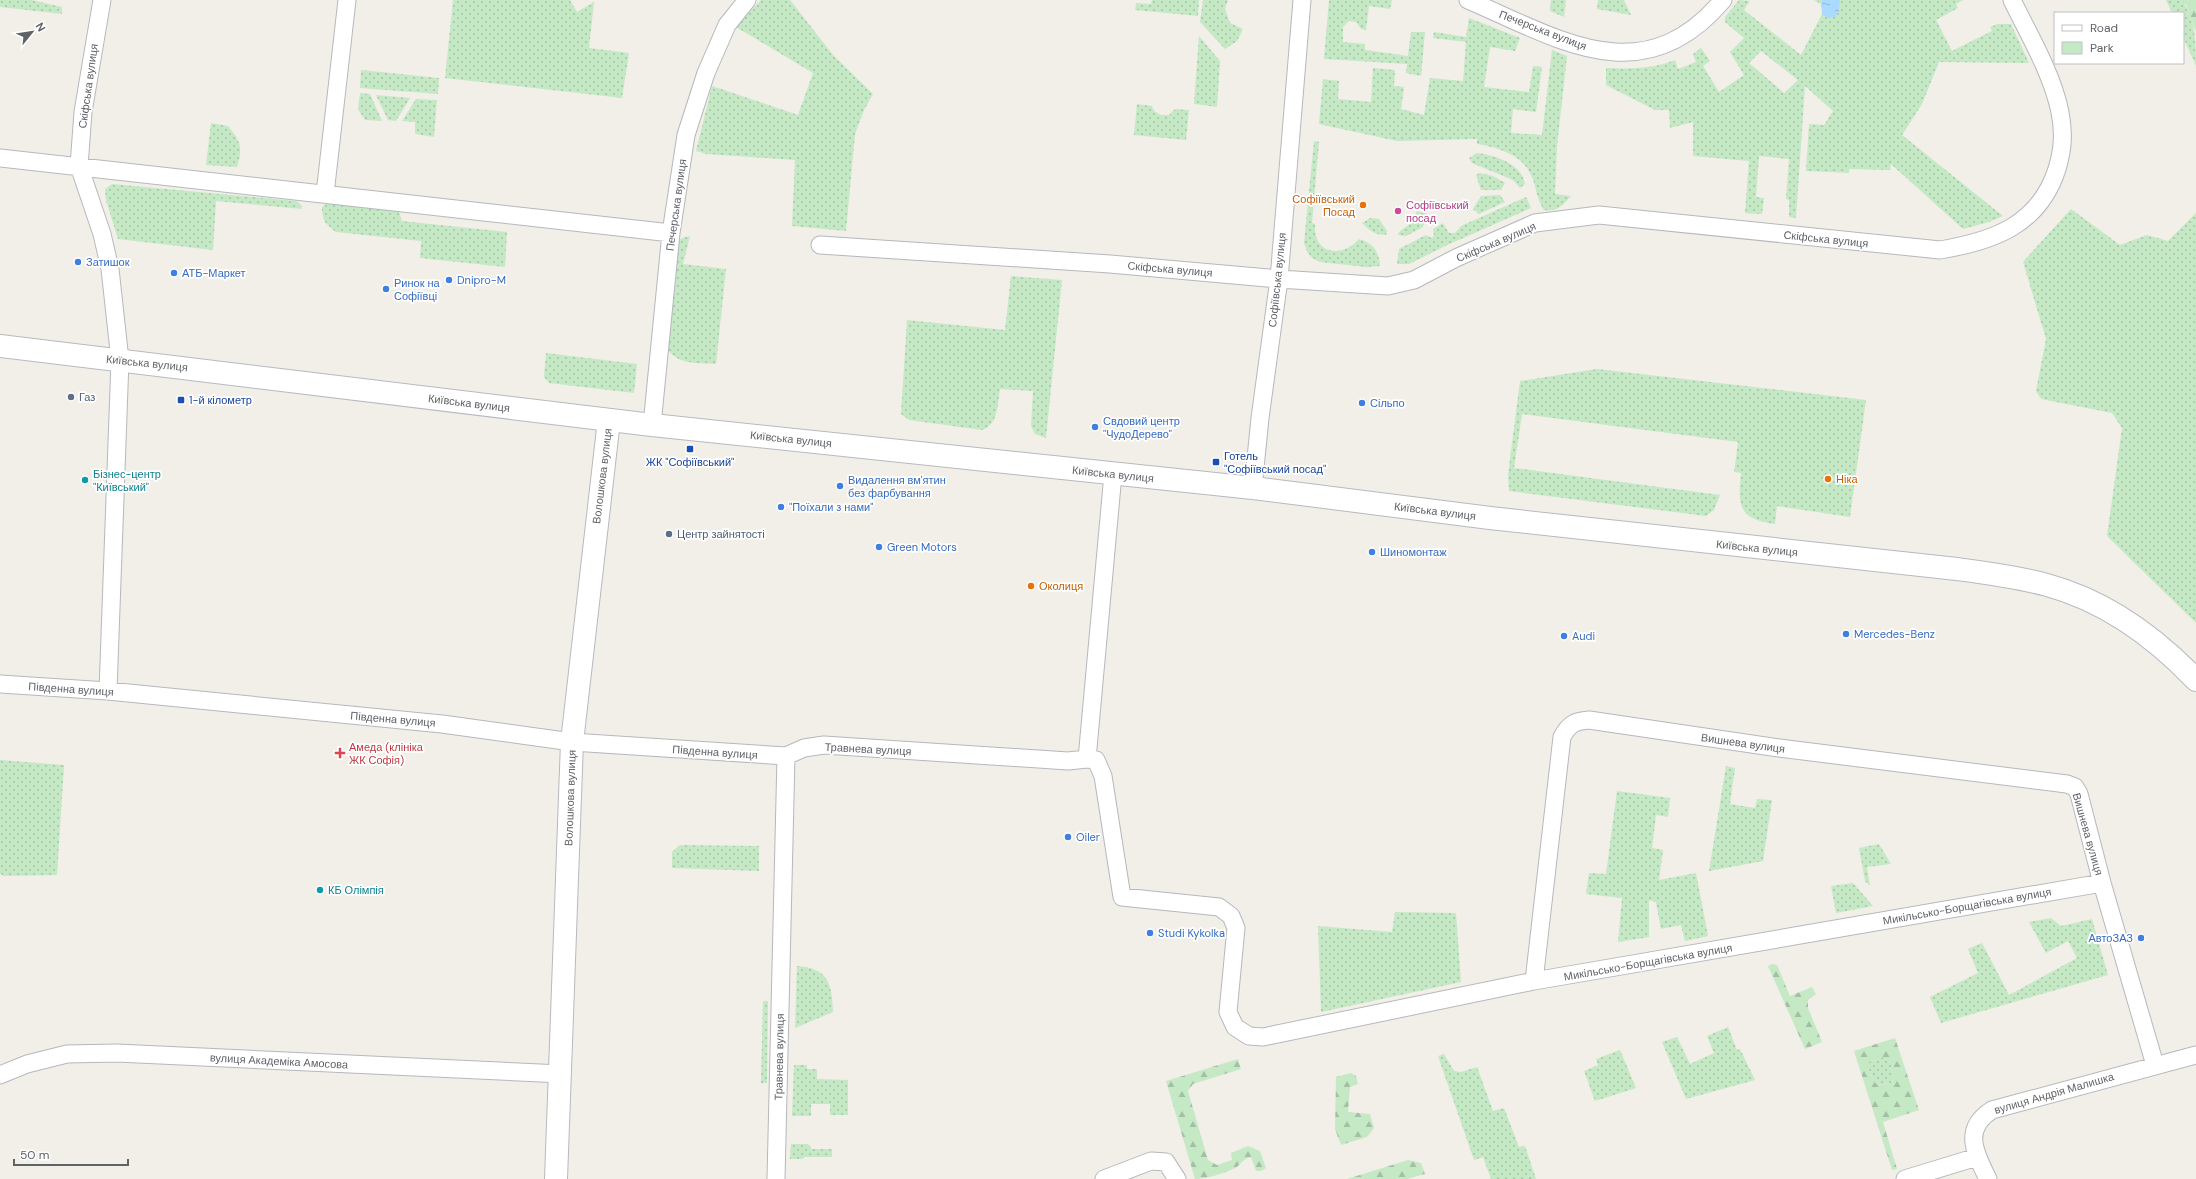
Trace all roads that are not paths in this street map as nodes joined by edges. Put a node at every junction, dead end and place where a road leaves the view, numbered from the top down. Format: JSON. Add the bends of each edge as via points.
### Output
{"nodes":[{"id":1,"x":102,"y":0,"type":"edge"},
{"id":2,"x":347,"y":0,"type":"edge"},
{"id":3,"x":747,"y":0,"type":"edge"},
{"id":4,"x":1302,"y":0,"type":"edge"},
{"id":5,"x":1468,"y":0,"type":"edge"},
{"id":6,"x":1723,"y":0,"type":"edge"},
{"id":7,"x":2012,"y":0,"type":"edge"},
{"id":8,"x":0,"y":158,"type":"edge"},
{"id":9,"x":79,"y":166,"type":"junction"},
{"id":10,"x":325,"y":194,"type":"junction"},
{"id":11,"x":671,"y":233,"type":"junction"},
{"id":12,"x":820,"y":245,"type":"dead end"},
{"id":13,"x":1279,"y":279,"type":"junction"},
{"id":14,"x":0,"y":346,"type":"edge"},
{"id":15,"x":120,"y":360,"type":"junction"},
{"id":16,"x":609,"y":420,"type":"junction"},
{"id":17,"x":652,"y":425,"type":"junction"},
{"id":18,"x":1113,"y":474,"type":"junction"},
{"id":19,"x":1253,"y":488,"type":"junction"},
{"id":20,"x":2196,"y":680,"type":"edge"},
{"id":21,"x":0,"y":684,"type":"edge"},
{"id":22,"x":108,"y":691,"type":"junction"},
{"id":23,"x":572,"y":742,"type":"junction"},
{"id":24,"x":786,"y":756,"type":"junction"},
{"id":25,"x":1087,"y":759,"type":"junction"},
{"id":26,"x":2102,"y":883,"type":"junction"},
{"id":27,"x":1534,"y":981,"type":"junction"},
{"id":28,"x":2196,"y":1055,"type":"edge"},
{"id":29,"x":2155,"y":1065,"type":"junction"},
{"id":30,"x":1,"y":1073,"type":"edge"},
{"id":31,"x":561,"y":1074,"type":"junction"},
{"id":32,"x":1977,"y":1157,"type":"junction"},
{"id":33,"x":556,"y":1179,"type":"edge"},
{"id":34,"x":776,"y":1179,"type":"edge"},
{"id":35,"x":1104,"y":1179,"type":"edge"},
{"id":36,"x":1177,"y":1179,"type":"edge"},
{"id":37,"x":1905,"y":1179,"type":"edge"},
{"id":38,"x":1988,"y":1179,"type":"edge"}],
"edges":[{"from":1,"to":9,"type":"street","name":"Скіфська вулиця","via":[[82,112]]},
{"from":2,"to":10,"type":"street"},
{"from":3,"to":11,"type":"street","name":"Печерська вулиця","via":[[727,25],[706,72],[686,135]]},
{"from":4,"to":13,"type":"street","name":"Софіївська вулиця"},
{"from":5,"to":6,"type":"street","name":"Печерська вулиця","via":[[1584,48],[1624,54],[1655,49],[1682,36]]},
{"from":7,"to":13,"type":"street","name":"Скіфська вулиця","via":[[2049,79],[2060,112],[2063,149],[2052,185],[2036,210],[2020,223],[1974,244],[1940,250],[1599,215],[1535,223],[1456,258],[1414,280],[1388,286]]},
{"from":8,"to":9,"type":"street"},
{"from":9,"to":10,"type":"street"},
{"from":9,"to":15,"type":"street","name":"Скіфська вулиця","via":[[102,234],[110,269]]},
{"from":10,"to":11,"type":"street"},
{"from":11,"to":17,"type":"street","name":"Печерська вулиця"},
{"from":12,"to":13,"type":"street","name":"Скіфська вулиця","via":[[1110,264]]},
{"from":13,"to":19,"type":"street","name":"Софіївська вулиця"},
{"from":14,"to":15,"type":"main road","name":"Київська вулиця"},
{"from":15,"to":16,"type":"main road","name":"Київська вулиця"},
{"from":15,"to":22,"type":"street","name":"Скіфська вулиця"},
{"from":16,"to":17,"type":"main road","name":"Київська вулиця"},
{"from":16,"to":23,"type":"main road","name":"Волошкова вулиця"},
{"from":17,"to":18,"type":"main road","name":"Київська вулиця"},
{"from":18,"to":19,"type":"main road","name":"Київська вулиця"},
{"from":18,"to":25,"type":"street"},
{"from":19,"to":20,"type":"main road","name":"Київська вулиця","via":[[1490,518],[2006,576],[2048,585],[2093,601],[2136,626],[2177,660]]},
{"from":21,"to":22,"type":"street","name":"Південна вулиця"},
{"from":22,"to":23,"type":"street","name":"Південна вулиця","via":[[442,724]]},
{"from":23,"to":24,"type":"street","name":"Південна вулиця"},
{"from":23,"to":31,"type":"main road","name":"Волошкова вулиця"},
{"from":24,"to":25,"type":"street","name":"Травнева вулиця","via":[[804,748],[824,745],[1068,761]]},
{"from":24,"to":34,"type":"street","name":"Травнева вулиця"},
{"from":25,"to":27,"type":"street","name":"Микільсько-Борщагівська вулиця","via":[[1096,760],[1103,776],[1122,897],[1219,907],[1231,916],[1236,928],[1228,1012],[1235,1027],[1249,1036],[1263,1037]]},
{"from":26,"to":27,"type":"street","name":"Микільсько-Борщагівська вулиця"},
{"from":26,"to":27,"type":"street","name":"Вишнева вулиця","via":[[2079,794],[2075,787],[2067,784],[1779,748],[1589,720],[1576,721],[1567,728],[1562,737]]},
{"from":26,"to":29,"type":"street"},
{"from":28,"to":29,"type":"street","name":"вулиця Андрія Малишка"},
{"from":29,"to":32,"type":"street","name":"вулиця Андрія Малишка","via":[[1992,1110],[1981,1117],[1976,1125],[1973,1136]]},
{"from":30,"to":31,"type":"street","name":"вулиця Академіка Амосова","via":[[67,1054],[102,1054]]},
{"from":31,"to":33,"type":"main road","name":"Волошкова вулиця"},
{"from":32,"to":37,"type":"street"},
{"from":32,"to":38,"type":"street","name":"вулиця Андрія Малишка"},
{"from":35,"to":36,"type":"street","via":[[1151,1161],[1166,1162]]}]}
